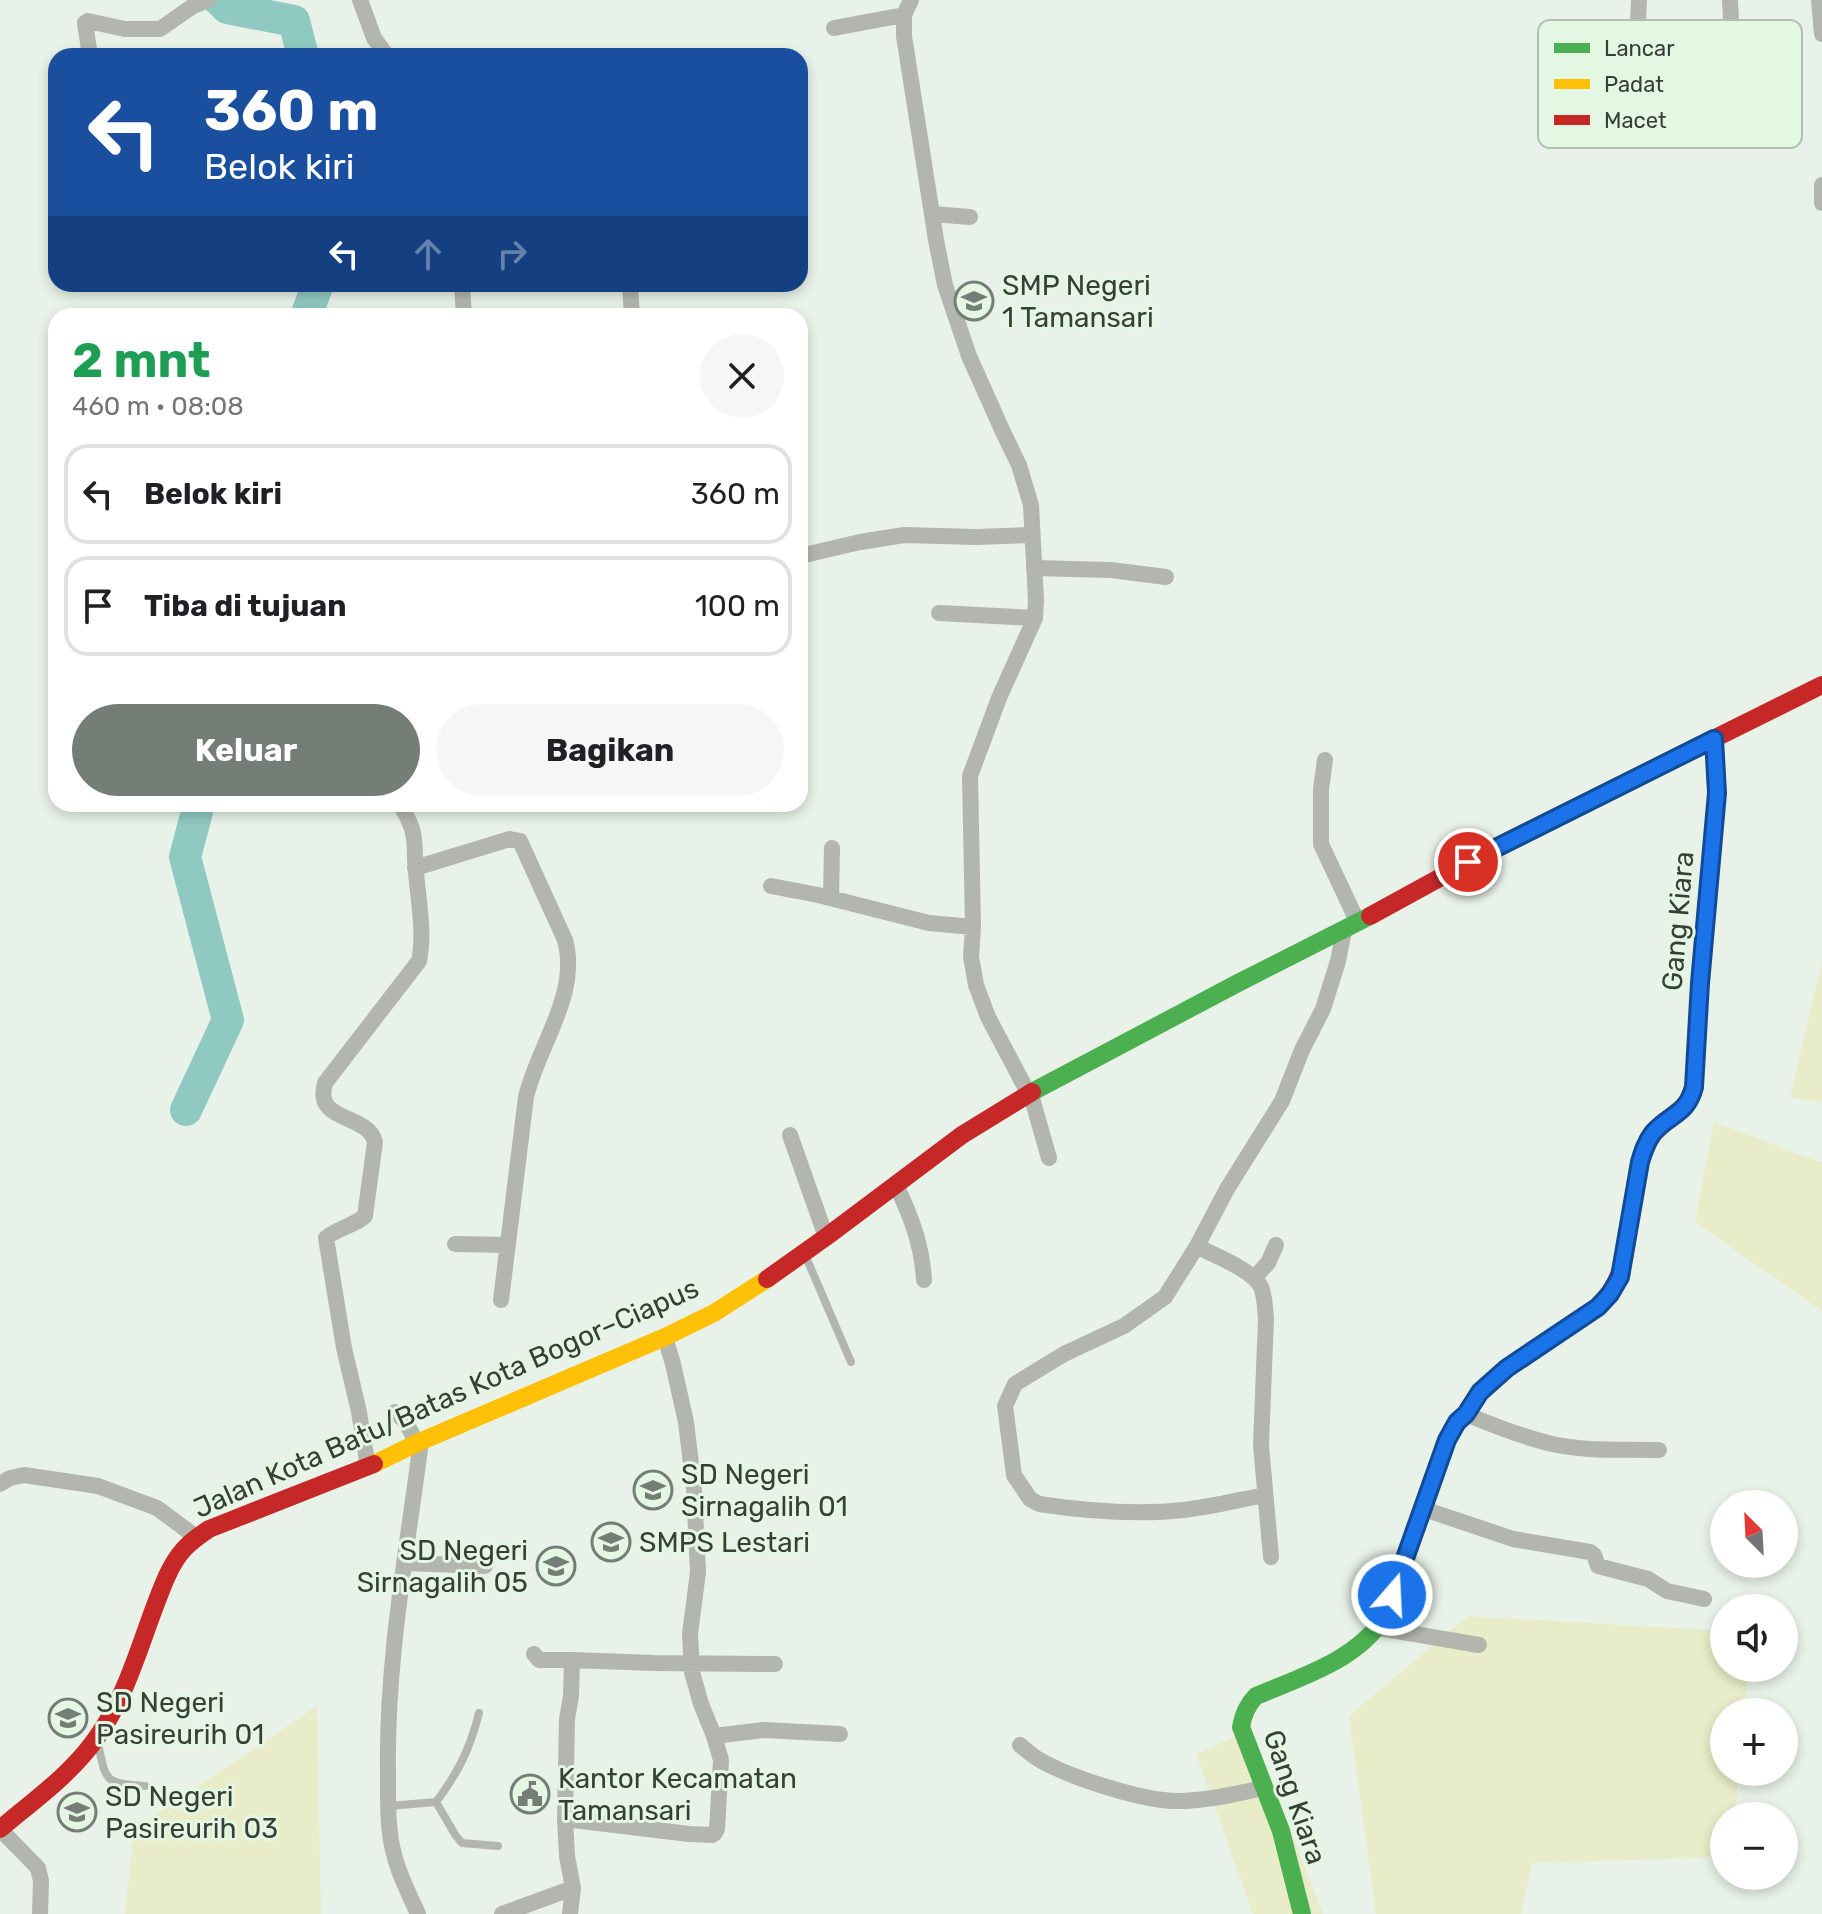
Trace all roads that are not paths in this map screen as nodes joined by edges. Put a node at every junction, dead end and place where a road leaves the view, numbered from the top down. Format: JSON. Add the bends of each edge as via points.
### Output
{"nodes":[{"id":1,"x":207,"y":0,"type":"edge"},
{"id":2,"x":360,"y":0,"type":"edge"},
{"id":3,"x":1639,"y":0,"type":"edge"},
{"id":4,"x":1730,"y":0,"type":"edge"},
{"id":5,"x":1819,"y":0,"type":"edge"},
{"id":6,"x":907,"y":7,"type":"edge"},
{"id":7,"x":1638,"y":20,"type":"edge"},
{"id":8,"x":1731,"y":20,"type":"edge"},
{"id":9,"x":834,"y":28,"type":"dead end"},
{"id":10,"x":1822,"y":34,"type":"edge"},
{"id":11,"x":89,"y":48,"type":"edge"},
{"id":12,"x":381,"y":48,"type":"edge"},
{"id":13,"x":1822,"y":185,"type":"edge"},
{"id":14,"x":1822,"y":203,"type":"edge"},
{"id":15,"x":932,"y":214,"type":"junction"},
{"id":16,"x":970,"y":217,"type":"dead end"},
{"id":17,"x":1032,"y":535,"type":"junction"},
{"id":18,"x":808,"y":554,"type":"edge"},
{"id":19,"x":1034,"y":568,"type":"junction"},
{"id":20,"x":1166,"y":577,"type":"dead end"},
{"id":21,"x":939,"y":613,"type":"dead end"},
{"id":22,"x":1035,"y":618,"type":"junction"},
{"id":23,"x":1822,"y":685,"type":"edge"},
{"id":24,"x":1714,"y":739,"type":"junction"},
{"id":25,"x":1325,"y":760,"type":"dead end"},
{"id":26,"x":404,"y":812,"type":"edge"},
{"id":27,"x":832,"y":848,"type":"dead end"},
{"id":28,"x":415,"y":868,"type":"junction"},
{"id":29,"x":771,"y":886,"type":"dead end"},
{"id":30,"x":831,"y":898,"type":"junction"},
{"id":31,"x":973,"y":927,"type":"junction"},
{"id":32,"x":1351,"y":927,"type":"junction"},
{"id":33,"x":1028,"y":1094,"type":"junction"},
{"id":34,"x":790,"y":1135,"type":"dead end"},
{"id":35,"x":1049,"y":1158,"type":"dead end"},
{"id":36,"x":896,"y":1185,"type":"junction"},
{"id":37,"x":826,"y":1237,"type":"junction"},
{"id":38,"x":455,"y":1244,"type":"dead end"},
{"id":39,"x":508,"y":1245,"type":"junction"},
{"id":40,"x":1276,"y":1245,"type":"dead end"},
{"id":41,"x":1197,"y":1246,"type":"junction"},
{"id":42,"x":804,"y":1252,"type":"junction"},
{"id":43,"x":1254,"y":1278,"type":"junction"},
{"id":44,"x":924,"y":1280,"type":"dead end"},
{"id":45,"x":501,"y":1300,"type":"dead end"},
{"id":46,"x":665,"y":1337,"type":"junction"},
{"id":47,"x":851,"y":1362,"type":"dead end"},
{"id":48,"x":395,"y":1412,"type":"dead end"},
{"id":49,"x":1466,"y":1414,"type":"junction"},
{"id":50,"x":419,"y":1442,"type":"junction"},
{"id":51,"x":1659,"y":1450,"type":"dead end"},
{"id":52,"x":368,"y":1467,"type":"junction"},
{"id":53,"x":0,"y":1484,"type":"edge"},
{"id":54,"x":1265,"y":1495,"type":"junction"},
{"id":55,"x":1421,"y":1508,"type":"junction"},
{"id":56,"x":196,"y":1537,"type":"junction"},
{"id":57,"x":1271,"y":1557,"type":"dead end"},
{"id":58,"x":405,"y":1563,"type":"junction"},
{"id":59,"x":485,"y":1566,"type":"dead end"},
{"id":60,"x":1704,"y":1599,"type":"dead end"},
{"id":61,"x":1379,"y":1628,"type":"junction"},
{"id":62,"x":1479,"y":1645,"type":"dead end"},
{"id":63,"x":534,"y":1654,"type":"dead end"},
{"id":64,"x":572,"y":1660,"type":"junction"},
{"id":65,"x":692,"y":1663,"type":"junction"},
{"id":66,"x":775,"y":1664,"type":"dead end"},
{"id":67,"x":479,"y":1713,"type":"dead end"},
{"id":68,"x":840,"y":1734,"type":"dead end"},
{"id":69,"x":714,"y":1736,"type":"junction"},
{"id":70,"x":97,"y":1739,"type":"junction"},
{"id":71,"x":1020,"y":1745,"type":"dead end"},
{"id":72,"x":145,"y":1786,"type":"dead end"},
{"id":73,"x":1263,"y":1788,"type":"junction"},
{"id":74,"x":436,"y":1802,"type":"junction"},
{"id":75,"x":389,"y":1806,"type":"junction"},
{"id":76,"x":565,"y":1819,"type":"junction"},
{"id":77,"x":0,"y":1829,"type":"edge"},
{"id":78,"x":498,"y":1846,"type":"dead end"},
{"id":79,"x":573,"y":1888,"type":"junction"},
{"id":80,"x":414,"y":1911,"type":"edge"},
{"id":81,"x":40,"y":1914,"type":"edge"},
{"id":82,"x":502,"y":1914,"type":"edge"},
{"id":83,"x":570,"y":1914,"type":"edge"},
{"id":84,"x":1302,"y":1914,"type":"edge"}],
"edges":[{"from":1,"to":11,"type":"street","via":[[160,29],[88,21]]},
{"from":2,"to":12,"type":"street"},
{"from":3,"to":7,"type":"street"},
{"from":4,"to":8,"type":"street"},
{"from":5,"to":10,"type":"street"},
{"from":6,"to":9,"type":"street"},
{"from":6,"to":15,"type":"street","via":[[907,61]]},
{"from":13,"to":14,"type":"street"},
{"from":15,"to":16,"type":"street"},
{"from":15,"to":17,"type":"street","via":[[945,285],[969,356],[1019,465],[1031,505]]},
{"from":17,"to":18,"type":"street","via":[[904,535]]},
{"from":17,"to":19,"type":"street"},
{"from":19,"to":20,"type":"street"},
{"from":19,"to":22,"type":"street"},
{"from":21,"to":22,"type":"street"},
{"from":22,"to":31,"type":"street","via":[[970,776]]},
{"from":23,"to":24,"type":"main road","name":"Jalan Kota Batu/Batas Kota Bogor–Ciapus"},
{"from":24,"to":32,"type":"main road","name":"Jalan Kota Batu/Batas Kota Bogor–Ciapus","via":[[1496,847]]},
{"from":24,"to":49,"type":"main road","name":"Gang Kiara","via":[[1717,793],[1691,1099],[1645,1146],[1620,1277],[1610,1294],[1507,1368],[1480,1392]]},
{"from":25,"to":32,"type":"street","via":[[1321,844]]},
{"from":26,"to":28,"type":"street","via":[[413,829]]},
{"from":27,"to":30,"type":"street"},
{"from":28,"to":39,"type":"street","via":[[510,839],[520,841],[565,940],[564,993],[526,1097]]},
{"from":28,"to":52,"type":"street","via":[[419,961],[323,1089],[330,1110],[368,1129],[375,1142],[365,1216],[326,1238]]},
{"from":29,"to":30,"type":"street"},
{"from":30,"to":31,"type":"street","via":[[929,923]]},
{"from":31,"to":33,"type":"street","via":[[976,985]]},
{"from":32,"to":33,"type":"main road","name":"Jalan Kota Batu/Batas Kota Bogor–Ciapus"},
{"from":32,"to":41,"type":"street","via":[[1323,1009],[1282,1101]]},
{"from":33,"to":35,"type":"street"},
{"from":33,"to":36,"type":"main road","name":"Jalan Kota Batu/Batas Kota Bogor–Ciapus"},
{"from":34,"to":37,"type":"street"},
{"from":36,"to":37,"type":"main road","name":"Jalan Kota Batu/Batas Kota Bogor–Ciapus"},
{"from":36,"to":44,"type":"street","via":[[919,1240]]},
{"from":37,"to":42,"type":"main road","name":"Jalan Kota Batu/Batas Kota Bogor–Ciapus"},
{"from":38,"to":39,"type":"street"},
{"from":39,"to":45,"type":"street"},
{"from":40,"to":43,"type":"street"},
{"from":41,"to":43,"type":"street"},
{"from":41,"to":54,"type":"street","via":[[1165,1297],[1124,1326],[1015,1384],[1005,1406],[1014,1475],[1030,1499],[1051,1506],[1182,1510]]},
{"from":42,"to":46,"type":"main road","name":"Jalan Kota Batu/Batas Kota Bogor–Ciapus","via":[[714,1313]]},
{"from":42,"to":47,"type":"lane"},
{"from":43,"to":54,"type":"street","via":[[1262,1290],[1266,1319],[1261,1445]]},
{"from":46,"to":50,"type":"main road","name":"Jalan Kota Batu/Batas Kota Bogor–Ciapus"},
{"from":46,"to":65,"type":"street","via":[[686,1422],[694,1489],[698,1572]]},
{"from":48,"to":50,"type":"street"},
{"from":49,"to":51,"type":"street","via":[[1549,1444]]},
{"from":49,"to":55,"type":"main road","name":"Gang Kiara","via":[[1447,1440]]},
{"from":50,"to":52,"type":"main road","name":"Jalan Kota Batu/Batas Kota Bogor–Ciapus"},
{"from":50,"to":58,"type":"street"},
{"from":52,"to":56,"type":"main road","name":"Jalan Kota Batu/Batas Kota Bogor–Ciapus"},
{"from":53,"to":56,"type":"street","via":[[24,1475],[98,1486],[157,1508]]},
{"from":54,"to":57,"type":"street"},
{"from":55,"to":60,"type":"street","via":[[1513,1539],[1590,1552],[1598,1566]]},
{"from":55,"to":61,"type":"main road","name":"Gang Kiara"},
{"from":56,"to":70,"type":"main road","name":"Jalan Kota Batu/Batas Kota Bogor–Ciapus","via":[[177,1557],[121,1696]]},
{"from":58,"to":59,"type":"street"},
{"from":58,"to":75,"type":"street","via":[[393,1642]]},
{"from":61,"to":62,"type":"street"},
{"from":61,"to":73,"type":"main road","name":"Gang Kiara","via":[[1342,1658],[1248,1703],[1241,1727]]},
{"from":63,"to":64,"type":"street","via":[[539,1660]]},
{"from":64,"to":65,"type":"street"},
{"from":64,"to":76,"type":"street"},
{"from":65,"to":66,"type":"street"},
{"from":65,"to":69,"type":"street"},
{"from":67,"to":74,"type":"lane","via":[[460,1768]]},
{"from":68,"to":69,"type":"street","via":[[764,1730]]},
{"from":69,"to":76,"type":"street","via":[[721,1760],[714,1835]]},
{"from":70,"to":72,"type":"lane","via":[[107,1778]]},
{"from":70,"to":77,"type":"main road","name":"Jalan Kota Batu/Batas Kota Bogor–Ciapus"},
{"from":71,"to":73,"type":"street","via":[[1064,1772],[1157,1799],[1202,1799]]},
{"from":73,"to":84,"type":"main road","name":"Gang Kiara","via":[[1281,1831]]},
{"from":74,"to":75,"type":"lane"},
{"from":74,"to":78,"type":"lane","via":[[462,1843]]},
{"from":75,"to":80,"type":"street","via":[[395,1859]]},
{"from":76,"to":79,"type":"street"},
{"from":77,"to":81,"type":"street","via":[[38,1868]]},
{"from":79,"to":82,"type":"street"},
{"from":79,"to":83,"type":"street"}]}
